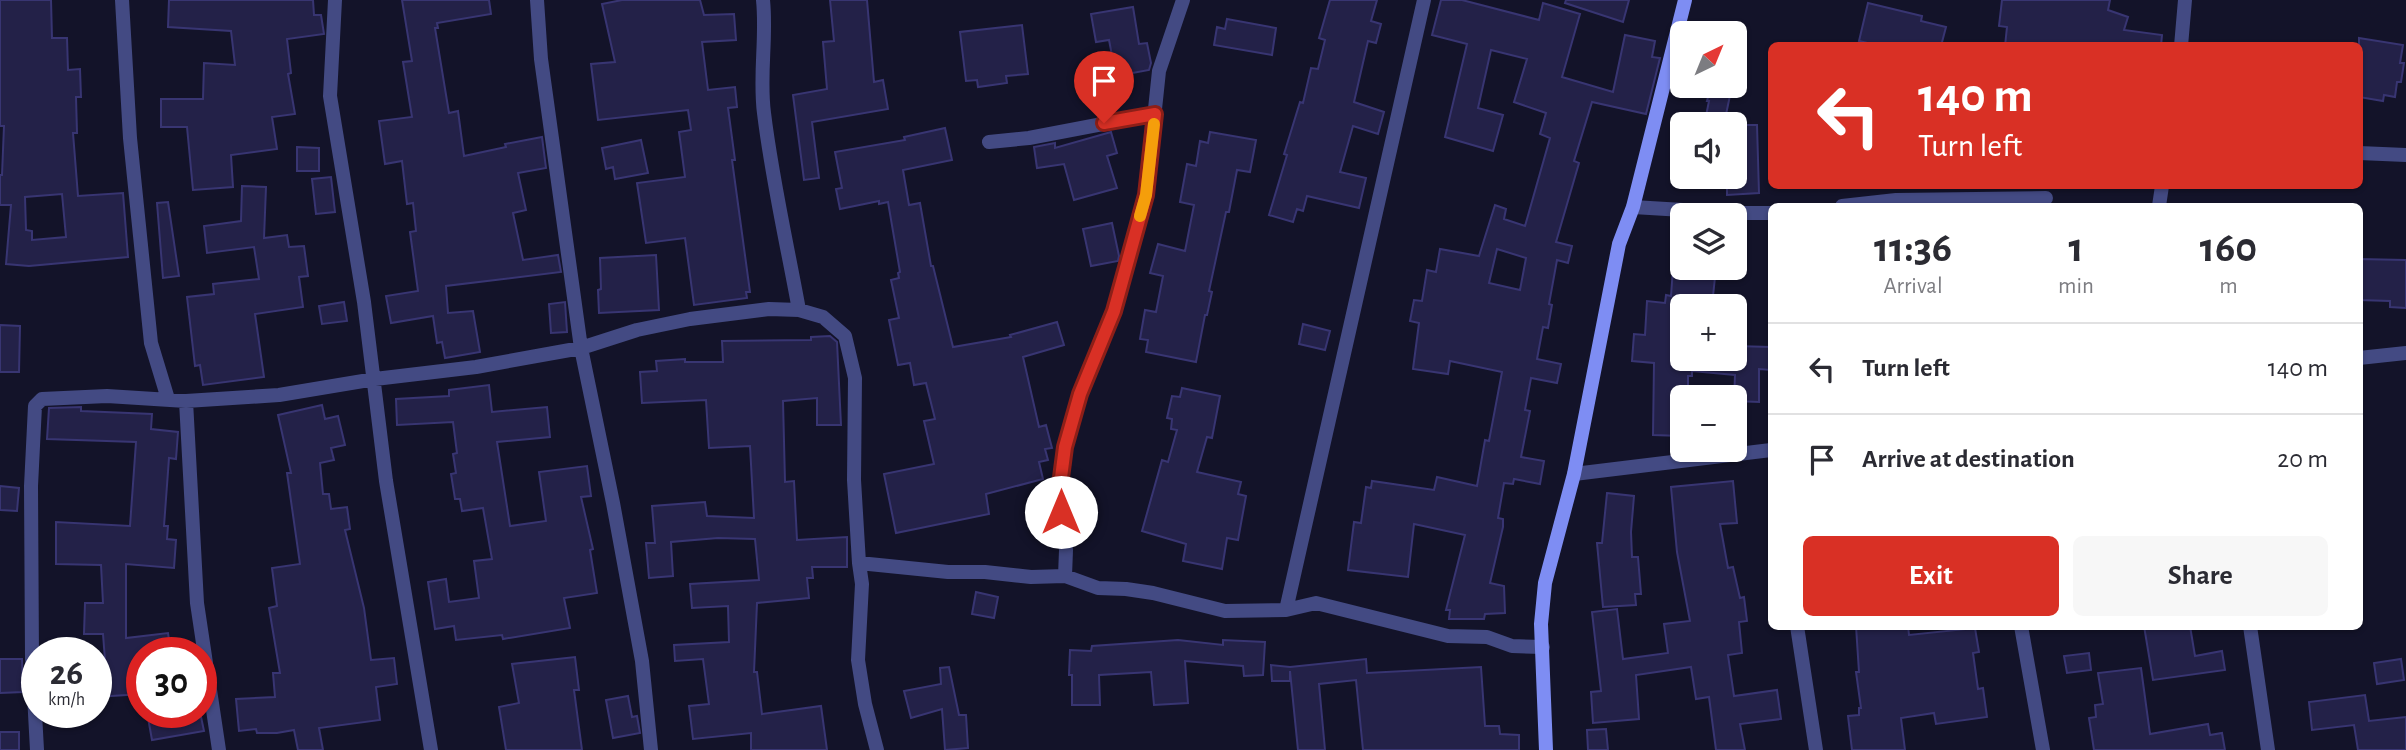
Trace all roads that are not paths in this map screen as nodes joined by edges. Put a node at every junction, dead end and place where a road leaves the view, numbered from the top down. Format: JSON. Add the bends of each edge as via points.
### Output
{"nodes":[{"id":1,"x":122,"y":0,"type":"edge"},
{"id":2,"x":335,"y":0,"type":"edge"},
{"id":3,"x":537,"y":0,"type":"edge"},
{"id":4,"x":763,"y":0,"type":"edge"},
{"id":5,"x":1183,"y":0,"type":"edge"},
{"id":6,"x":1424,"y":0,"type":"edge"},
{"id":7,"x":1685,"y":0,"type":"edge"},
{"id":8,"x":2185,"y":0,"type":"edge"},
{"id":9,"x":2181,"y":42,"type":"edge"},
{"id":10,"x":1155,"y":114,"type":"junction"},
{"id":11,"x":989,"y":142,"type":"dead end"},
{"id":12,"x":2363,"y":153,"type":"edge"},
{"id":13,"x":2406,"y":155,"type":"edge"},
{"id":14,"x":2046,"y":198,"type":"dead end"},
{"id":15,"x":1870,"y":203,"type":"edge"},
{"id":16,"x":1633,"y":207,"type":"junction"},
{"id":17,"x":1768,"y":213,"type":"edge"},
{"id":18,"x":799,"y":310,"type":"junction"},
{"id":19,"x":581,"y":348,"type":"junction"},
{"id":20,"x":2406,"y":352,"type":"edge"},
{"id":21,"x":2363,"y":357,"type":"edge"},
{"id":22,"x":375,"y":379,"type":"junction"},
{"id":23,"x":168,"y":399,"type":"junction"},
{"id":24,"x":186,"y":401,"type":"junction"},
{"id":25,"x":1768,"y":452,"type":"edge"},
{"id":26,"x":1574,"y":474,"type":"junction"},
{"id":27,"x":859,"y":563,"type":"junction"},
{"id":28,"x":1065,"y":576,"type":"junction"},
{"id":29,"x":1286,"y":610,"type":"junction"},
{"id":30,"x":1798,"y":630,"type":"edge"},
{"id":31,"x":2022,"y":630,"type":"edge"},
{"id":32,"x":2251,"y":630,"type":"edge"},
{"id":33,"x":1543,"y":647,"type":"junction"},
{"id":34,"x":37,"y":750,"type":"edge"},
{"id":35,"x":219,"y":750,"type":"edge"},
{"id":36,"x":431,"y":750,"type":"edge"},
{"id":37,"x":651,"y":750,"type":"edge"},
{"id":38,"x":877,"y":750,"type":"edge"},
{"id":39,"x":1546,"y":750,"type":"edge"},
{"id":40,"x":1816,"y":750,"type":"edge"},
{"id":41,"x":2043,"y":750,"type":"edge"},
{"id":42,"x":2268,"y":750,"type":"edge"}],
"edges":[{"from":1,"to":23,"type":"street","via":[[130,138],[151,343]]},
{"from":2,"to":22,"type":"street","via":[[330,96]]},
{"from":3,"to":19,"type":"street"},
{"from":4,"to":18,"type":"street","via":[[764,113]]},
{"from":5,"to":10,"type":"street","via":[[1159,71]]},
{"from":6,"to":29,"type":"street"},
{"from":7,"to":16,"type":"street"},
{"from":8,"to":9,"type":"street"},
{"from":10,"to":11,"type":"street"},
{"from":10,"to":28,"type":"street","via":[[1146,195],[1114,311],[1080,394],[1065,447],[1059,493]]},
{"from":12,"to":13,"type":"street"},
{"from":14,"to":15,"type":"street"},
{"from":16,"to":17,"type":"street"},
{"from":16,"to":26,"type":"street","via":[[1619,244]]},
{"from":18,"to":19,"type":"street","via":[[690,319]]},
{"from":18,"to":27,"type":"street","via":[[823,317],[845,336],[855,378]]},
{"from":19,"to":22,"type":"street"},
{"from":19,"to":37,"type":"street","via":[[642,661]]},
{"from":20,"to":21,"type":"street"},
{"from":22,"to":24,"type":"street","via":[[279,395]]},
{"from":22,"to":36,"type":"street","via":[[386,481]]},
{"from":23,"to":24,"type":"street"},
{"from":23,"to":34,"type":"street","via":[[94,396],[42,399],[34,406],[32,658]]},
{"from":24,"to":35,"type":"street","via":[[197,603]]},
{"from":25,"to":26,"type":"street"},
{"from":26,"to":33,"type":"street","via":[[1545,583]]},
{"from":27,"to":28,"type":"street"},
{"from":27,"to":38,"type":"street","via":[[858,660]]},
{"from":28,"to":29,"type":"street","via":[[1098,588],[1153,593],[1225,611]]},
{"from":29,"to":33,"type":"street","via":[[1316,603],[1448,636]]},
{"from":30,"to":40,"type":"street"},
{"from":31,"to":41,"type":"street"},
{"from":32,"to":42,"type":"street"},
{"from":33,"to":39,"type":"street"}]}
